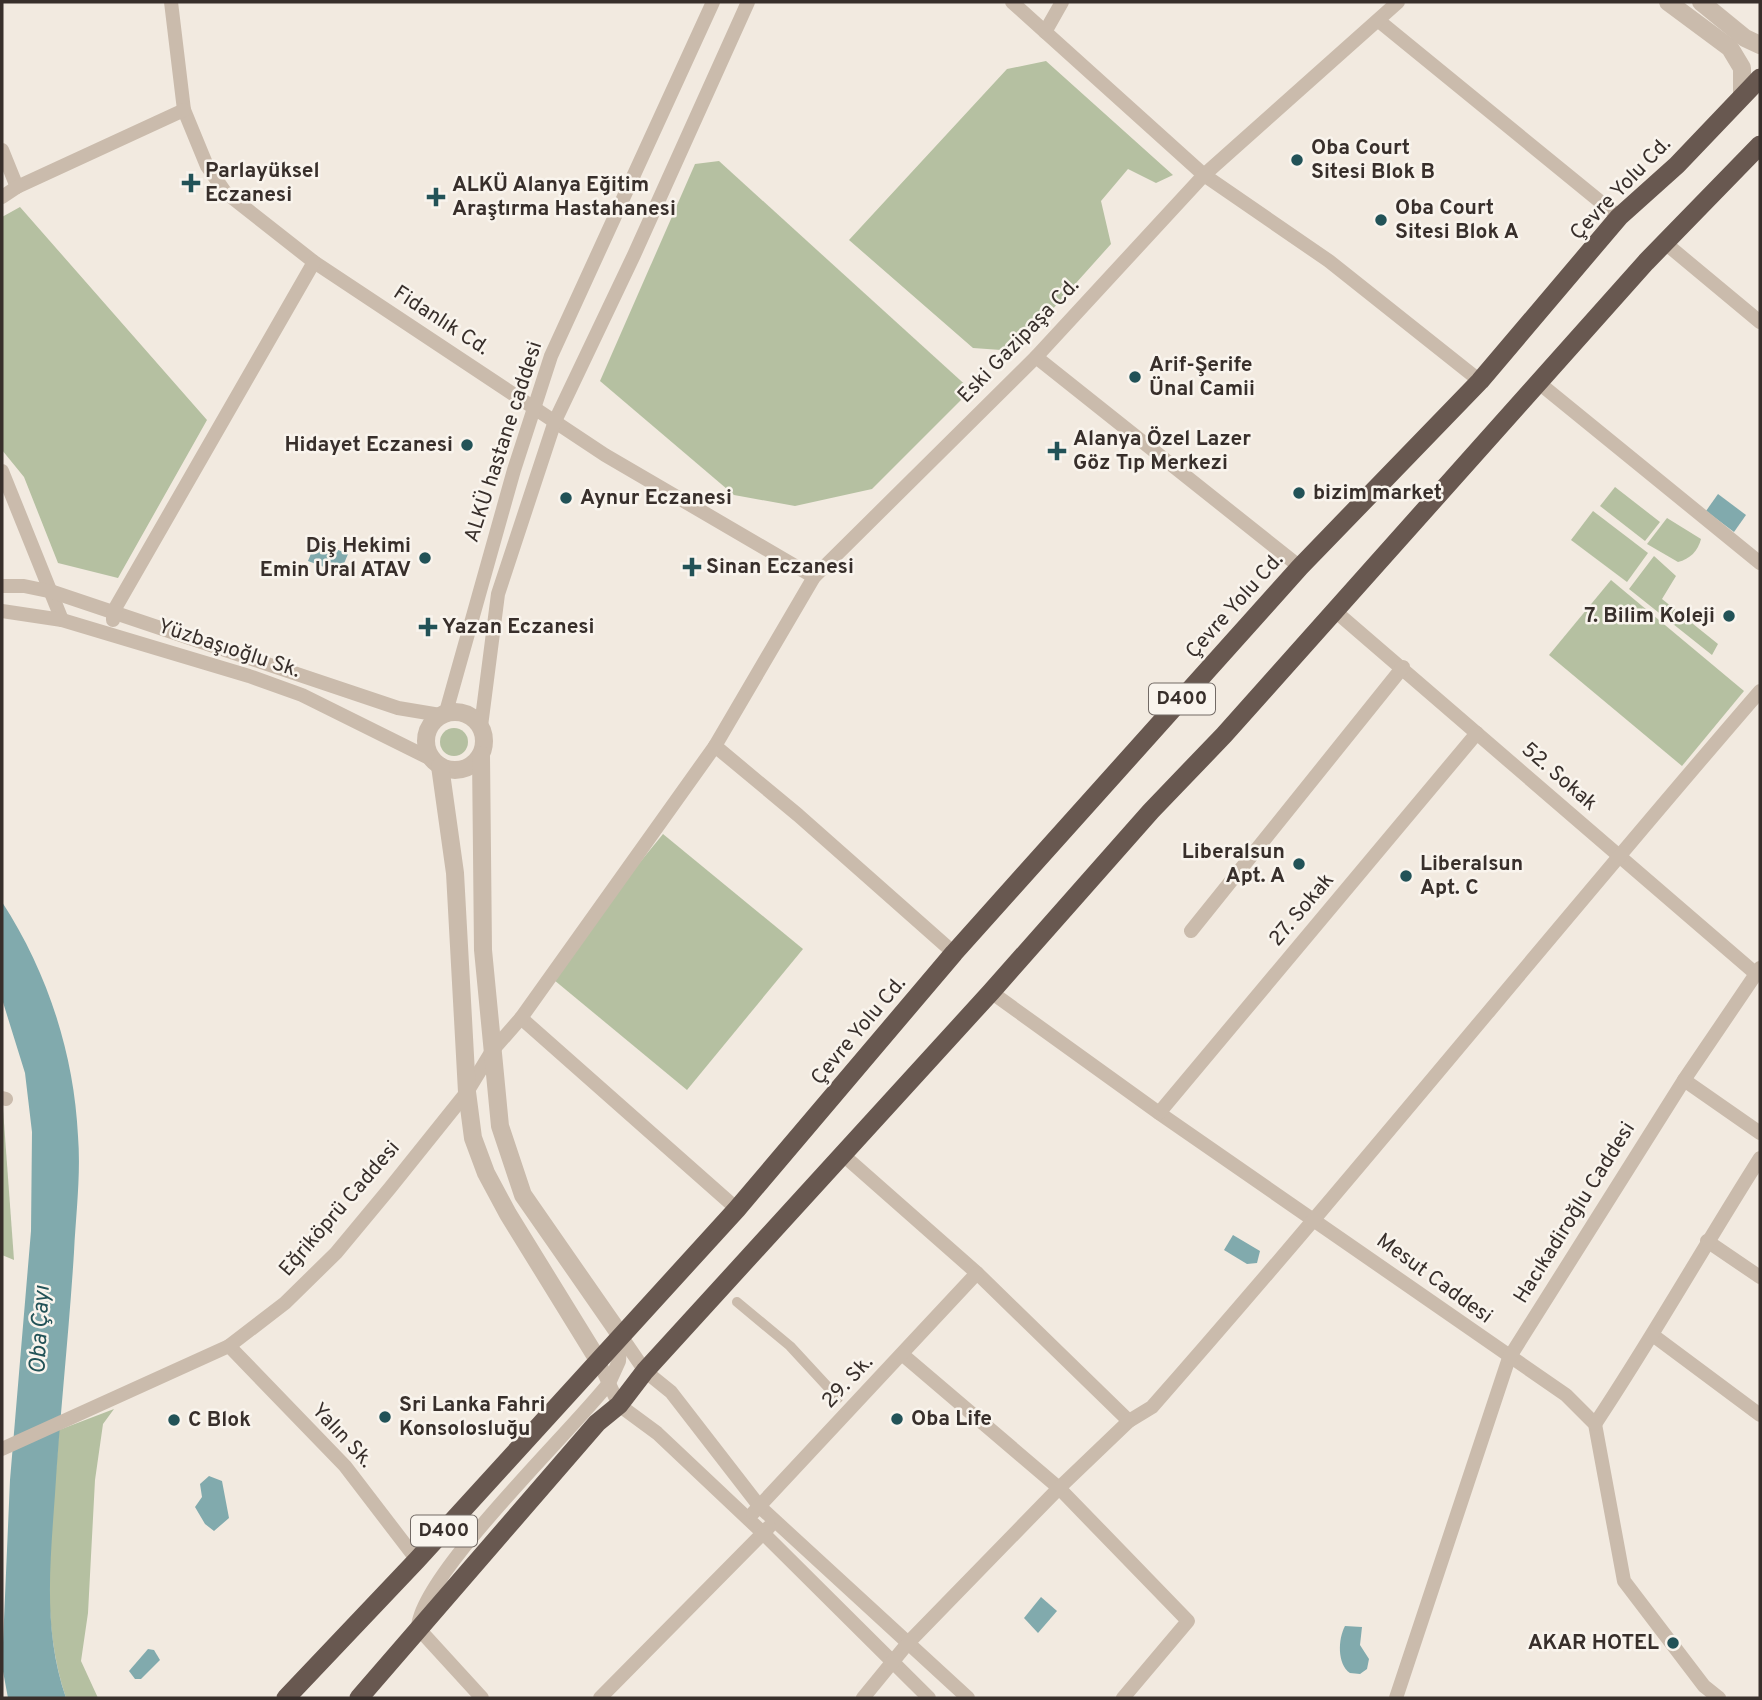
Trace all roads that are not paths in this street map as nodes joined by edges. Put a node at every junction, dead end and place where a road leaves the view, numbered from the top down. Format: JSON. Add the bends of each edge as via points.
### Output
{"nodes":[{"id":1,"x":171,"y":2,"type":"edge"},
{"id":2,"x":713,"y":2,"type":"edge"},
{"id":3,"x":747,"y":2,"type":"edge"},
{"id":4,"x":1012,"y":2,"type":"edge"},
{"id":5,"x":1062,"y":2,"type":"edge"},
{"id":6,"x":1398,"y":2,"type":"edge"},
{"id":7,"x":1668,"y":2,"type":"edge"},
{"id":8,"x":1701,"y":2,"type":"edge"},
{"id":9,"x":1379,"y":21,"type":"junction"},
{"id":10,"x":1045,"y":32,"type":"junction"},
{"id":11,"x":1760,"y":45,"type":"edge"},
{"id":12,"x":1760,"y":78,"type":"edge"},
{"id":13,"x":1742,"y":95,"type":"junction"},
{"id":14,"x":184,"y":110,"type":"junction"},
{"id":15,"x":1760,"y":145,"type":"edge"},
{"id":16,"x":2,"y":150,"type":"edge"},
{"id":17,"x":1203,"y":175,"type":"junction"},
{"id":18,"x":17,"y":187,"type":"junction"},
{"id":19,"x":2,"y":197,"type":"edge"},
{"id":20,"x":1619,"y":217,"type":"junction"},
{"id":21,"x":1664,"y":243,"type":"junction"},
{"id":22,"x":314,"y":262,"type":"junction"},
{"id":23,"x":1760,"y":322,"type":"edge"},
{"id":24,"x":1036,"y":357,"type":"junction"},
{"id":25,"x":1480,"y":381,"type":"junction"},
{"id":26,"x":1539,"y":383,"type":"junction"},
{"id":27,"x":533,"y":407,"type":"junction"},
{"id":28,"x":555,"y":421,"type":"junction"},
{"id":29,"x":2,"y":471,"type":"edge"},
{"id":30,"x":1760,"y":563,"type":"edge"},
{"id":31,"x":1300,"y":567,"type":"junction"},
{"id":32,"x":814,"y":577,"type":"junction"},
{"id":33,"x":2,"y":586,"type":"edge"},
{"id":34,"x":52,"y":592,"type":"junction"},
{"id":35,"x":2,"y":611,"type":"edge"},
{"id":36,"x":1335,"y":611,"type":"junction"},
{"id":37,"x":113,"y":612,"type":"junction"},
{"id":38,"x":62,"y":620,"type":"junction"},
{"id":39,"x":112,"y":634,"type":"junction"},
{"id":40,"x":1403,"y":667,"type":"junction"},
{"id":41,"x":1760,"y":691,"type":"edge"},
{"id":42,"x":443,"y":714,"type":"junction"},
{"id":43,"x":481,"y":726,"type":"junction"},
{"id":44,"x":1477,"y":733,"type":"junction"},
{"id":45,"x":715,"y":746,"type":"junction"},
{"id":46,"x":481,"y":755,"type":"junction"},
{"id":47,"x":436,"y":763,"type":"junction"},
{"id":48,"x":1618,"y":856,"type":"junction"},
{"id":49,"x":1191,"y":931,"type":"dead end"},
{"id":50,"x":954,"y":953,"type":"junction"},
{"id":51,"x":1758,"y":971,"type":"edge"},
{"id":52,"x":991,"y":992,"type":"junction"},
{"id":53,"x":520,"y":1018,"type":"junction"},
{"id":54,"x":492,"y":1051,"type":"junction"},
{"id":55,"x":1684,"y":1080,"type":"junction"},
{"id":56,"x":467,"y":1092,"type":"junction"},
{"id":57,"x":1159,"y":1114,"type":"junction"},
{"id":58,"x":1760,"y":1133,"type":"edge"},
{"id":59,"x":842,"y":1154,"type":"junction"},
{"id":60,"x":1760,"y":1158,"type":"edge"},
{"id":61,"x":737,"y":1209,"type":"junction"},
{"id":62,"x":1316,"y":1221,"type":"junction"},
{"id":63,"x":1707,"y":1241,"type":"junction"},
{"id":64,"x":976,"y":1273,"type":"junction"},
{"id":65,"x":1760,"y":1277,"type":"edge"},
{"id":66,"x":737,"y":1302,"type":"dead end"},
{"id":67,"x":621,"y":1336,"type":"junction"},
{"id":68,"x":1654,"y":1336,"type":"junction"},
{"id":69,"x":229,"y":1346,"type":"junction"},
{"id":70,"x":902,"y":1354,"type":"junction"},
{"id":71,"x":1509,"y":1358,"type":"junction"},
{"id":72,"x":598,"y":1360,"type":"junction"},
{"id":73,"x":645,"y":1371,"type":"junction"},
{"id":74,"x":609,"y":1383,"type":"junction"},
{"id":75,"x":838,"y":1398,"type":"dead end"},
{"id":76,"x":619,"y":1405,"type":"junction"},
{"id":77,"x":1760,"y":1415,"type":"edge"},
{"id":78,"x":1129,"y":1421,"type":"junction"},
{"id":79,"x":1595,"y":1424,"type":"junction"},
{"id":80,"x":2,"y":1449,"type":"edge"},
{"id":81,"x":1059,"y":1489,"type":"junction"},
{"id":82,"x":760,"y":1507,"type":"junction"},
{"id":83,"x":748,"y":1519,"type":"junction"},
{"id":84,"x":775,"y":1520,"type":"junction"},
{"id":85,"x":763,"y":1533,"type":"junction"},
{"id":86,"x":417,"y":1560,"type":"junction"},
{"id":87,"x":418,"y":1628,"type":"junction"},
{"id":88,"x":908,"y":1643,"type":"junction"},
{"id":89,"x":893,"y":1664,"type":"junction"},
{"id":90,"x":286,"y":1698,"type":"edge"},
{"id":91,"x":359,"y":1698,"type":"edge"},
{"id":92,"x":482,"y":1698,"type":"edge"},
{"id":93,"x":600,"y":1698,"type":"edge"},
{"id":94,"x":863,"y":1698,"type":"edge"},
{"id":95,"x":929,"y":1698,"type":"edge"},
{"id":96,"x":968,"y":1698,"type":"edge"},
{"id":97,"x":1124,"y":1698,"type":"edge"},
{"id":98,"x":1396,"y":1698,"type":"edge"},
{"id":99,"x":1719,"y":1698,"type":"edge"}],
"edges":[{"from":1,"to":14,"type":"street","name":"Fidanlık Cd."},
{"from":2,"to":27,"type":"street","name":"ALKÜ hastane caddesi","via":[[551,356]]},
{"from":3,"to":28,"type":"street"},
{"from":4,"to":10,"type":"street"},
{"from":5,"to":10,"type":"street"},
{"from":6,"to":9,"type":"street","name":"Eski Gazipaşa Cd."},
{"from":7,"to":13,"type":"street","via":[[1730,48],[1742,68]]},
{"from":8,"to":11,"type":"street"},
{"from":9,"to":17,"type":"street","name":"Eski Gazipaşa Cd."},
{"from":9,"to":20,"type":"street"},
{"from":10,"to":17,"type":"street"},
{"from":12,"to":13,"type":"highway","name":"Çevre Yolu Cd.","number":"D400"},
{"from":13,"to":20,"type":"highway","name":"Çevre Yolu Cd.","number":"D400"},
{"from":14,"to":18,"type":"street"},
{"from":14,"to":22,"type":"street","name":"Fidanlık Cd.","via":[[206,166],[225,192]]},
{"from":15,"to":21,"type":"highway","number":"D400"},
{"from":16,"to":18,"type":"street"},
{"from":17,"to":24,"type":"street","name":"Eski Gazipaşa Cd."},
{"from":17,"to":25,"type":"street","via":[[1329,261]]},
{"from":18,"to":19,"type":"street"},
{"from":20,"to":25,"type":"highway","name":"Çevre Yolu Cd.","number":"D400"},
{"from":21,"to":23,"type":"street"},
{"from":21,"to":26,"type":"highway","number":"D400"},
{"from":22,"to":27,"type":"street","name":"Fidanlık Cd."},
{"from":22,"to":37,"type":"street"},
{"from":24,"to":31,"type":"street"},
{"from":24,"to":32,"type":"street","name":"Eski Gazipaşa Cd."},
{"from":25,"to":31,"type":"highway","name":"Çevre Yolu Cd.","number":"D400"},
{"from":26,"to":30,"type":"street"},
{"from":26,"to":36,"type":"highway","number":"D400"},
{"from":27,"to":28,"type":"street","name":"Fidanlık Cd."},
{"from":27,"to":42,"type":"street","name":"ALKÜ hastane caddesi"},
{"from":28,"to":32,"type":"street","name":"Fidanlık Cd."},
{"from":28,"to":43,"type":"street","via":[[498,594]]},
{"from":29,"to":34,"type":"street"},
{"from":31,"to":50,"type":"highway","name":"Çevre Yolu Cd.","number":"D400"},
{"from":32,"to":45,"type":"street","name":"Eski Gazipaşa Cd."},
{"from":33,"to":34,"type":"street","name":"Yüzbaşıoğlu Sk."},
{"from":34,"to":37,"type":"street","name":"Yüzbaşıoğlu Sk."},
{"from":34,"to":38,"type":"street"},
{"from":35,"to":38,"type":"street","name":"Yüzbaşıoğlu Sk."},
{"from":36,"to":40,"type":"street","name":"52. Sokak"},
{"from":36,"to":52,"type":"highway","number":"D400"},
{"from":37,"to":39,"type":"street"},
{"from":37,"to":42,"type":"street","name":"Yüzbaşıoğlu Sk.","via":[[398,708]]},
{"from":38,"to":39,"type":"street","name":"Yüzbaşıoğlu Sk."},
{"from":39,"to":47,"type":"street","name":"Yüzbaşıoğlu Sk.","via":[[302,695]]},
{"from":40,"to":44,"type":"street","name":"52. Sokak"},
{"from":40,"to":49,"type":"street"},
{"from":41,"to":48,"type":"street"},
{"from":42,"to":43,"type":"street","via":[[466,713]]},
{"from":42,"to":47,"type":"street","via":[[430,726],[426,740]]},
{"from":43,"to":46,"type":"street"},
{"from":44,"to":48,"type":"street","name":"52. Sokak"},
{"from":44,"to":57,"type":"street","name":"27. Sokak"},
{"from":45,"to":50,"type":"street"},
{"from":45,"to":53,"type":"street","name":"Eski Gazipaşa Cd."},
{"from":46,"to":47,"type":"street","via":[[468,768],[449,770]]},
{"from":46,"to":54,"type":"street","via":[[483,950]]},
{"from":47,"to":56,"type":"street","via":[[455,873]]},
{"from":48,"to":51,"type":"street","name":"52. Sokak"},
{"from":48,"to":62,"type":"street"},
{"from":50,"to":61,"type":"highway","name":"Çevre Yolu Cd.","number":"D400"},
{"from":51,"to":55,"type":"street","name":"Hacıkadiroğlu Caddesi"},
{"from":52,"to":57,"type":"street","name":"Mesut Caddesi"},
{"from":52,"to":59,"type":"highway","number":"D400"},
{"from":53,"to":54,"type":"street","name":"Eğriköprü Caddesi"},
{"from":53,"to":61,"type":"street"},
{"from":54,"to":56,"type":"street","name":"Eğriköprü Caddesi"},
{"from":54,"to":67,"type":"street","via":[[500,1126],[523,1195]]},
{"from":55,"to":58,"type":"street"},
{"from":55,"to":71,"type":"street","name":"Hacıkadiroğlu Caddesi"},
{"from":56,"to":69,"type":"street","name":"Eğriköprü Caddesi","via":[[336,1253],[285,1303]]},
{"from":56,"to":72,"type":"street","via":[[473,1138],[486,1173]]},
{"from":57,"to":62,"type":"street","name":"Mesut Caddesi"},
{"from":59,"to":64,"type":"street"},
{"from":59,"to":73,"type":"highway","number":"D400"},
{"from":60,"to":63,"type":"street"},
{"from":61,"to":67,"type":"highway","name":"Çevre Yolu Cd.","number":"D400"},
{"from":62,"to":71,"type":"street","name":"Mesut Caddesi"},
{"from":62,"to":78,"type":"street","via":[[1152,1407]]},
{"from":63,"to":65,"type":"street"},
{"from":63,"to":68,"type":"street"},
{"from":64,"to":70,"type":"street","name":"29. Sk."},
{"from":64,"to":78,"type":"street"},
{"from":66,"to":75,"type":"street","via":[[790,1346]]},
{"from":67,"to":72,"type":"highway","number":"D400"},
{"from":67,"to":73,"type":"street"},
{"from":67,"to":74,"type":"street","via":[[620,1361]]},
{"from":68,"to":77,"type":"street"},
{"from":68,"to":79,"type":"street"},
{"from":69,"to":80,"type":"street","name":"Eğriköprü Caddesi"},
{"from":69,"to":86,"type":"street","name":"Yalın Sk.","via":[[345,1466]]},
{"from":70,"to":81,"type":"street"},
{"from":70,"to":82,"type":"street","name":"29. Sk."},
{"from":71,"to":79,"type":"street","name":"Mesut Caddesi","via":[[1566,1395]]},
{"from":71,"to":98,"type":"street","name":"Hacıkadiroğlu Caddesi"},
{"from":72,"to":74,"type":"street"},
{"from":72,"to":86,"type":"highway","number":"D400"},
{"from":73,"to":74,"type":"street"},
{"from":73,"to":76,"type":"highway","number":"D400"},
{"from":73,"to":82,"type":"street","via":[[671,1392]]},
{"from":74,"to":76,"type":"street"},
{"from":74,"to":87,"type":"street","via":[[473,1536],[427,1598]]},
{"from":76,"to":83,"type":"street","via":[[657,1433]]},
{"from":76,"to":87,"type":"highway","number":"D400","via":[[597,1423]]},
{"from":78,"to":81,"type":"street"},
{"from":79,"to":99,"type":"street","via":[[1624,1581],[1704,1686]]},
{"from":81,"to":88,"type":"street"},
{"from":81,"to":97,"type":"street","via":[[1188,1621]]},
{"from":82,"to":83,"type":"street","name":"29. Sk."},
{"from":82,"to":84,"type":"street"},
{"from":83,"to":85,"type":"street"},
{"from":84,"to":85,"type":"street"},
{"from":84,"to":88,"type":"street"},
{"from":85,"to":89,"type":"street"},
{"from":85,"to":93,"type":"street"},
{"from":86,"to":90,"type":"highway","number":"D400"},
{"from":87,"to":91,"type":"highway","number":"D400"},
{"from":87,"to":92,"type":"street"},
{"from":88,"to":89,"type":"street"},
{"from":88,"to":96,"type":"street"},
{"from":89,"to":94,"type":"street"},
{"from":89,"to":95,"type":"street"}]}
